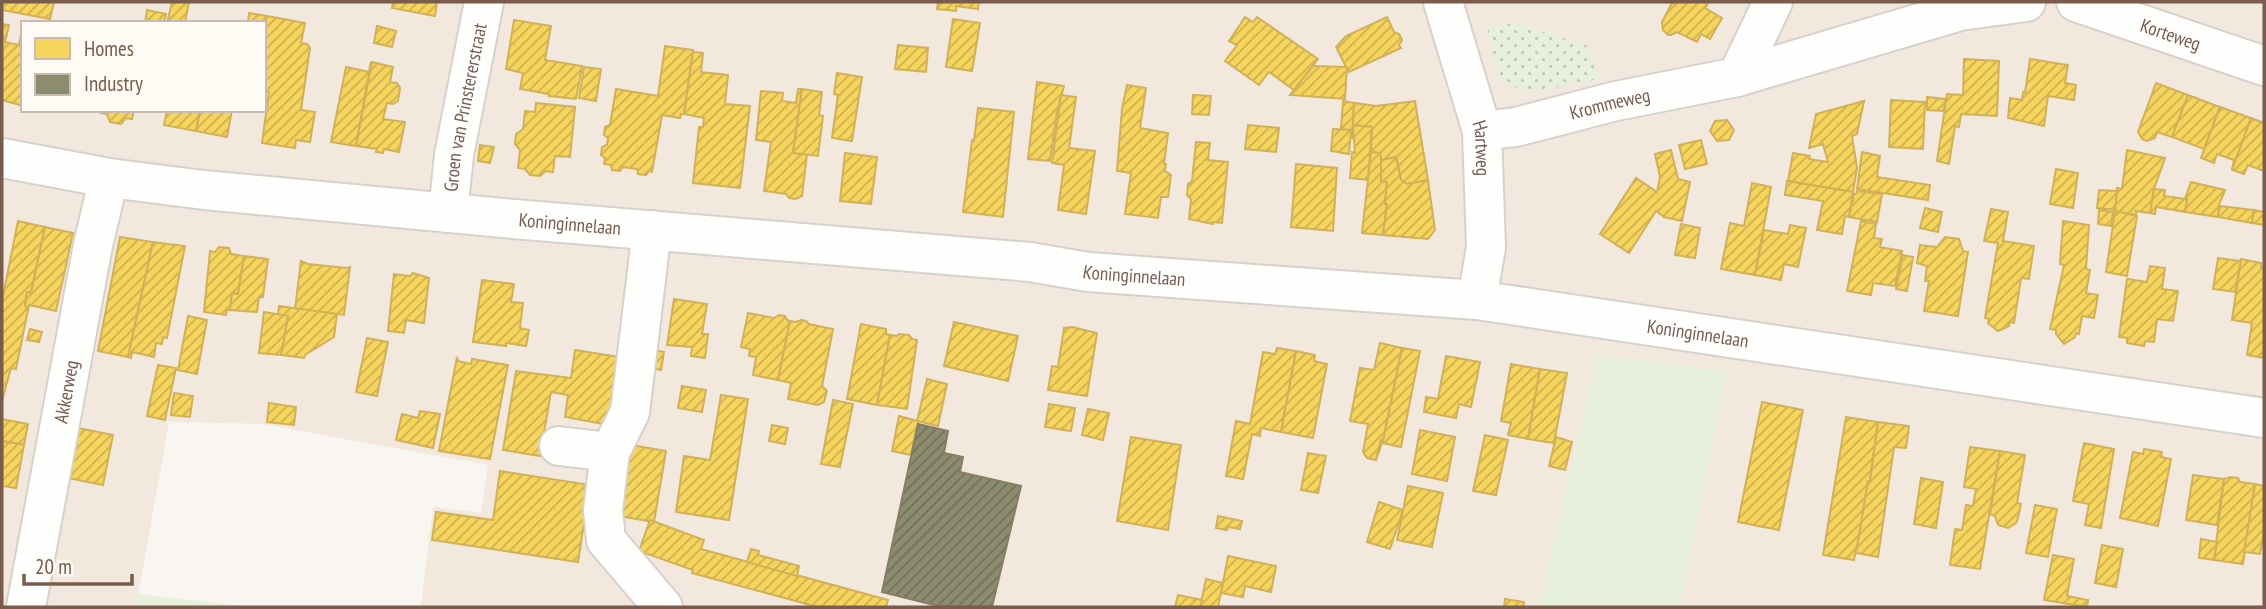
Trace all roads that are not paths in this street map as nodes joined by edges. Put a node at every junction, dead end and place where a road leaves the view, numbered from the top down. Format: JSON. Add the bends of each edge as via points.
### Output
{"nodes":[{"id":1,"x":484,"y":2,"type":"edge"},
{"id":2,"x":1443,"y":2,"type":"edge"},
{"id":3,"x":1773,"y":2,"type":"edge"},
{"id":4,"x":2026,"y":2,"type":"edge"},
{"id":5,"x":2076,"y":2,"type":"edge"},
{"id":6,"x":1950,"y":7,"type":"edge"},
{"id":7,"x":2264,"y":66,"type":"edge"},
{"id":8,"x":1737,"y":77,"type":"junction"},
{"id":9,"x":1482,"y":131,"type":"junction"},
{"id":10,"x":2,"y":158,"type":"edge"},
{"id":11,"x":109,"y":178,"type":"junction"},
{"id":12,"x":448,"y":213,"type":"junction"},
{"id":13,"x":652,"y":230,"type":"junction"},
{"id":14,"x":1477,"y":300,"type":"junction"},
{"id":15,"x":2264,"y":418,"type":"edge"},
{"id":16,"x":559,"y":446,"type":"dead end"},
{"id":17,"x":610,"y":452,"type":"junction"},
{"id":18,"x":26,"y":607,"type":"edge"},
{"id":19,"x":663,"y":607,"type":"edge"}],
"edges":[{"from":1,"to":12,"type":"street","name":"Groen van Prinstererstraat","via":[[454,155]]},
{"from":2,"to":9,"type":"street","name":"Hartweg"},
{"from":3,"to":8,"type":"street"},
{"from":4,"to":6,"type":"street","name":"Krommeweg"},
{"from":5,"to":7,"type":"street","name":"Korteweg"},
{"from":6,"to":8,"type":"street","name":"Krommeweg"},
{"from":8,"to":9,"type":"street","name":"Krommeweg"},
{"from":9,"to":14,"type":"street","name":"Hartweg","via":[[1486,247]]},
{"from":10,"to":11,"type":"street","name":"Koninginnelaan"},
{"from":11,"to":12,"type":"street","name":"Koninginnelaan"},
{"from":11,"to":18,"type":"street","name":"Akkerweg"},
{"from":12,"to":13,"type":"street","name":"Koninginnelaan"},
{"from":13,"to":14,"type":"street","name":"Koninginnelaan","via":[[1030,262],[1088,272]]},
{"from":13,"to":17,"type":"street","via":[[630,412]]},
{"from":14,"to":15,"type":"street","name":"Koninginnelaan"},
{"from":16,"to":17,"type":"street"},
{"from":17,"to":19,"type":"street","via":[[603,510],[606,540]]}]}
